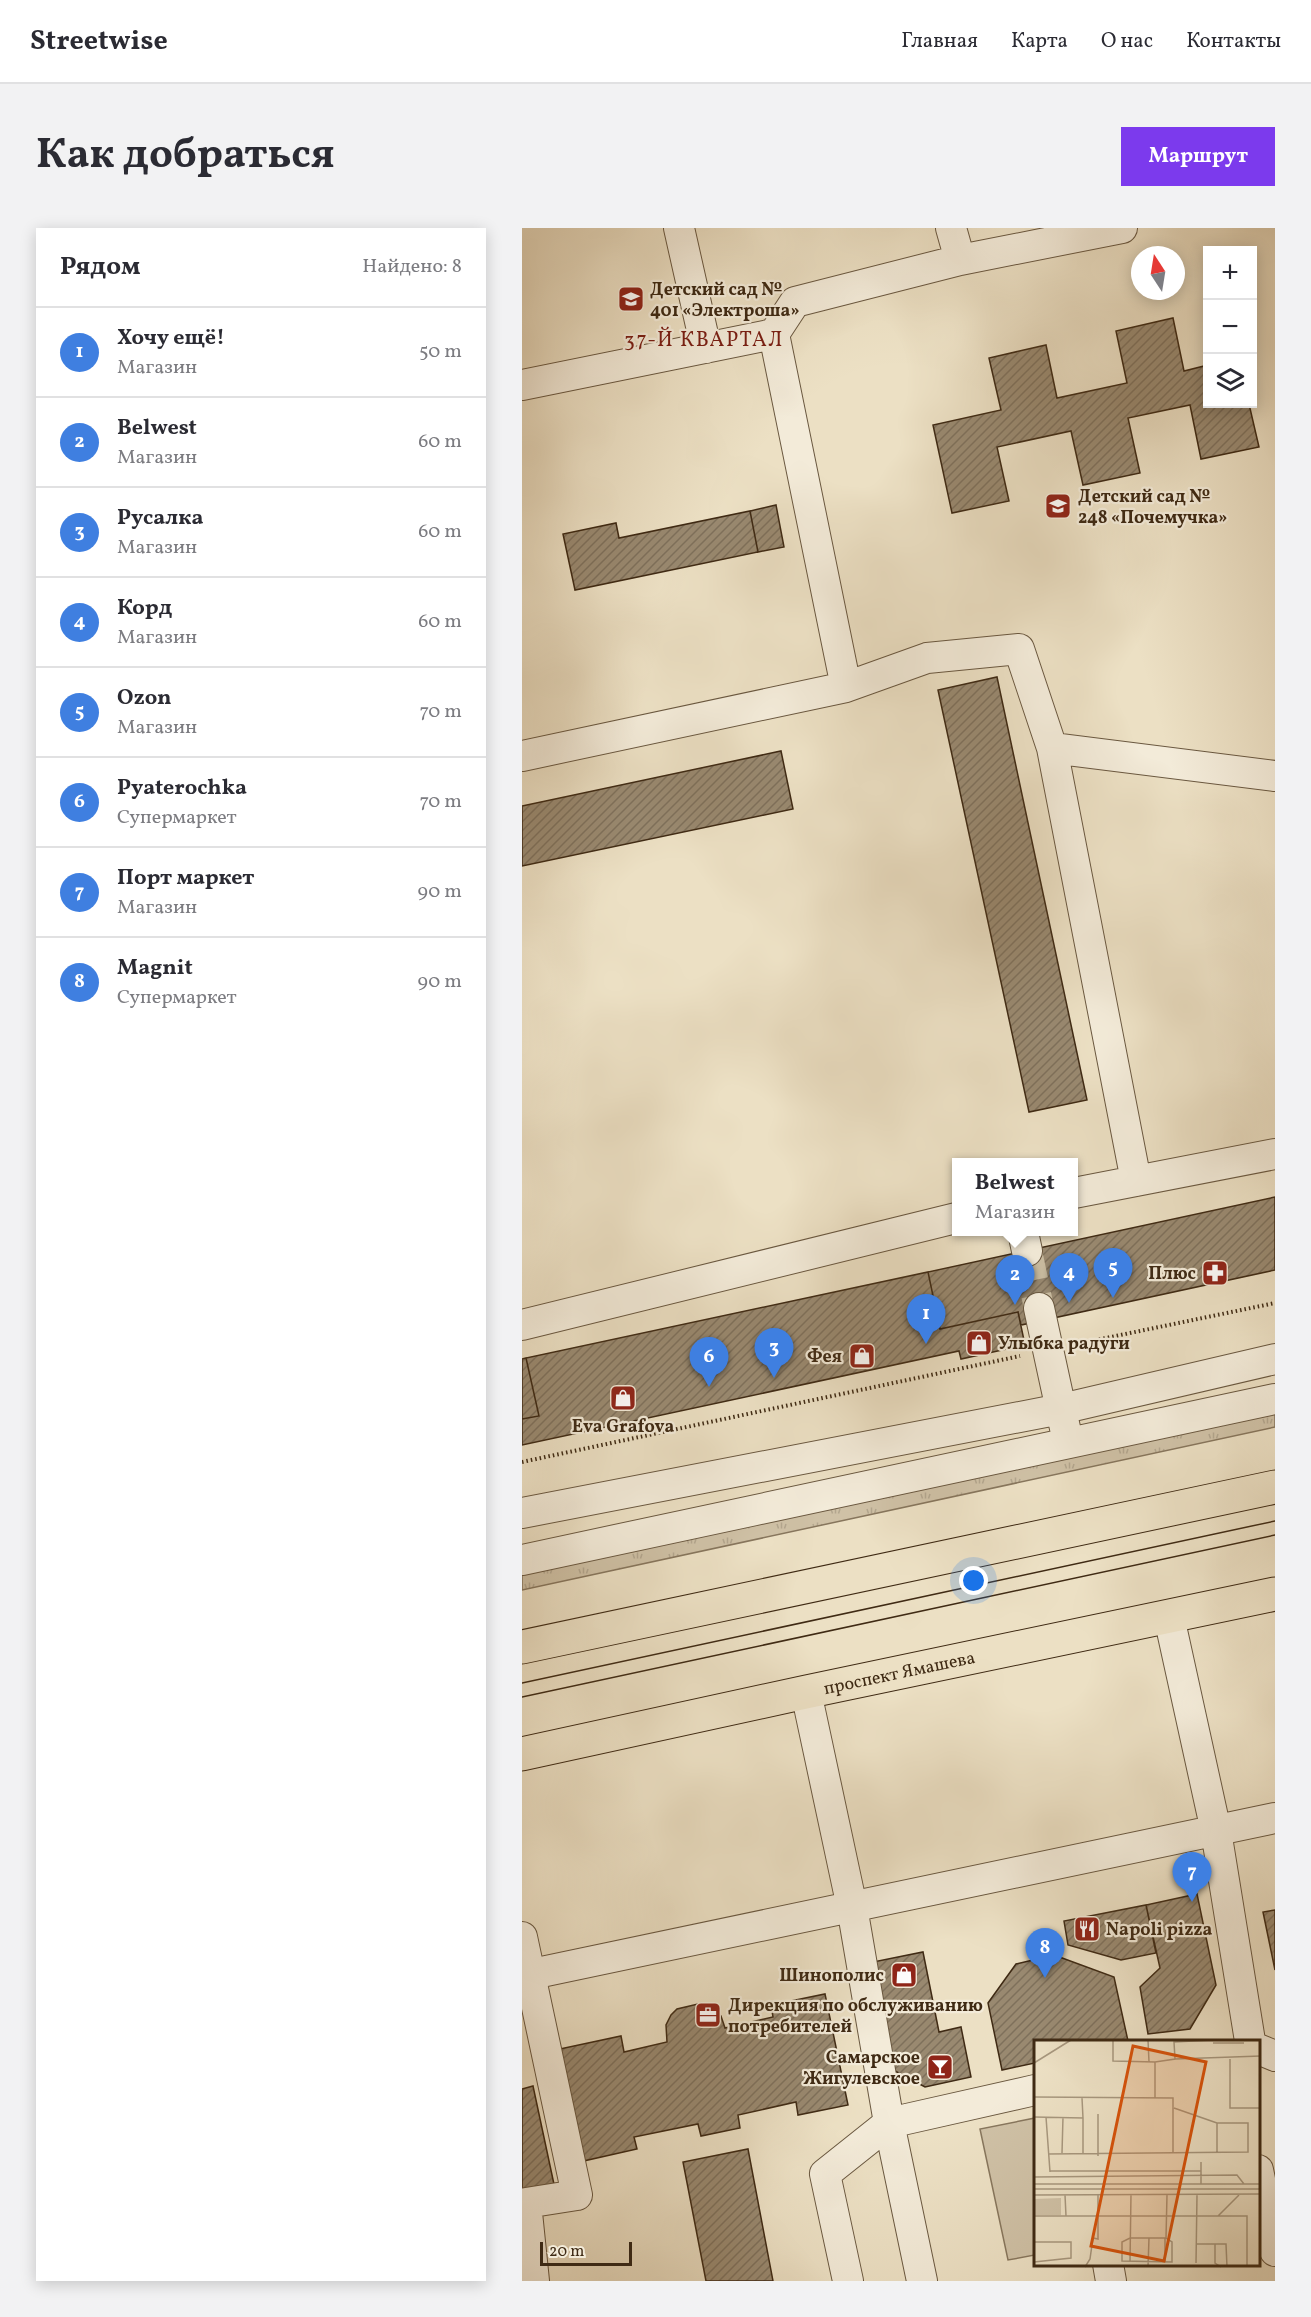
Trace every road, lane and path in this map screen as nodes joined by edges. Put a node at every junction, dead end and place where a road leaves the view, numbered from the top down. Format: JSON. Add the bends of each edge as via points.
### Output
{"nodes":[{"id":1,"x":679,"y":228,"type":"edge"},
{"id":2,"x":951,"y":228,"type":"edge"},
{"id":3,"x":1122,"y":228,"type":"edge"},
{"id":4,"x":960,"y":260,"type":"junction"},
{"id":5,"x":774,"y":334,"type":"junction"},
{"id":6,"x":706,"y":348,"type":"junction"},
{"id":7,"x":522,"y":385,"type":"edge"},
{"id":8,"x":846,"y":687,"type":"junction"},
{"id":9,"x":1052,"y":748,"type":"junction"},
{"id":10,"x":522,"y":756,"type":"edge"},
{"id":11,"x":1275,"y":776,"type":"edge"},
{"id":12,"x":1275,"y":1154,"type":"edge"},
{"id":13,"x":1136,"y":1181,"type":"junction"},
{"id":14,"x":1078,"y":1192,"type":"edge"},
{"id":15,"x":952,"y":1219,"type":"edge"},
{"id":16,"x":1275,"y":1303,"type":"edge"},
{"id":17,"x":1039,"y":1308,"type":"tunnel mouth"},
{"id":18,"x":522,"y":1325,"type":"edge"},
{"id":19,"x":1048,"y":1350,"type":"junction"},
{"id":20,"x":1275,"y":1359,"type":"edge"},
{"id":21,"x":1275,"y":1399,"type":"edge"},
{"id":22,"x":1061,"y":1409,"type":"junction"},
{"id":23,"x":1068,"y":1443,"type":"junction"},
{"id":24,"x":522,"y":1462,"type":"edge"},
{"id":25,"x":1275,"y":1487,"type":"edge"},
{"id":26,"x":522,"y":1513,"type":"edge"},
{"id":27,"x":522,"y":1560,"type":"edge"},
{"id":28,"x":1275,"y":1594,"type":"edge"},
{"id":29,"x":1169,"y":1617,"type":"junction"},
{"id":30,"x":522,"y":1647,"type":"edge"},
{"id":31,"x":806,"y":1692,"type":"junction"},
{"id":32,"x":522,"y":1754,"type":"edge"},
{"id":33,"x":1275,"y":1818,"type":"edge"},
{"id":34,"x":1216,"y":1830,"type":"junction"},
{"id":35,"x":852,"y":1907,"type":"junction"},
{"id":36,"x":522,"y":1937,"type":"edge"},
{"id":37,"x":526,"y":1975,"type":"edge"},
{"id":38,"x":1250,"y":2040,"type":"edge"},
{"id":39,"x":1260,"y":2050,"type":"edge"},
{"id":40,"x":1275,"y":2056,"type":"edge"},
{"id":41,"x":1034,"y":2090,"type":"edge"},
{"id":42,"x":889,"y":2123,"type":"junction"},
{"id":43,"x":1260,"y":2180,"type":"edge"},
{"id":44,"x":1275,"y":2251,"type":"edge"},
{"id":45,"x":1108,"y":2266,"type":"edge"},
{"id":46,"x":534,"y":2281,"type":"edge"},
{"id":47,"x":848,"y":2281,"type":"edge"},
{"id":48,"x":922,"y":2281,"type":"edge"},
{"id":49,"x":1111,"y":2281,"type":"edge"}],
"edges":[{"from":1,"to":6,"type":"lane"},
{"from":2,"to":4,"type":"lane"},
{"from":3,"to":4,"type":"lane"},
{"from":4,"to":5,"type":"lane","via":[[795,302]]},
{"from":5,"to":6,"type":"lane"},
{"from":5,"to":8,"type":"lane"},
{"from":6,"to":7,"type":"lane"},
{"from":8,"to":9,"type":"lane","via":[[927,658],[1019,649]]},
{"from":8,"to":10,"type":"lane"},
{"from":9,"to":11,"type":"lane"},
{"from":9,"to":13,"type":"lane"},
{"from":12,"to":13,"type":"lane"},
{"from":13,"to":14,"type":"lane"},
{"from":15,"to":18,"type":"lane"},
{"from":16,"to":19,"type":"path"},
{"from":17,"to":19,"type":"lane"},
{"from":19,"to":22,"type":"lane"},
{"from":19,"to":24,"type":"path"},
{"from":20,"to":22,"type":"lane"},
{"from":21,"to":23,"type":"lane"},
{"from":22,"to":23,"type":"lane"},
{"from":22,"to":26,"type":"lane"},
{"from":23,"to":27,"type":"lane"},
{"from":25,"to":30,"type":"main road"},
{"from":28,"to":29,"type":"main road","name":"проспект Ямашева"},
{"from":29,"to":31,"type":"main road","name":"проспект Ямашева"},
{"from":29,"to":34,"type":"lane"},
{"from":31,"to":32,"type":"main road","name":"проспект Ямашева"},
{"from":31,"to":35,"type":"lane"},
{"from":33,"to":34,"type":"lane"},
{"from":34,"to":35,"type":"lane"},
{"from":34,"to":38,"type":"lane"},
{"from":35,"to":37,"type":"lane"},
{"from":35,"to":42,"type":"lane"},
{"from":36,"to":37,"type":"lane"},
{"from":37,"to":46,"type":"lane","via":[[577,2195],[526,2203]]},
{"from":39,"to":40,"type":"lane"},
{"from":41,"to":42,"type":"lane"},
{"from":42,"to":47,"type":"lane","via":[[825,2174]]},
{"from":42,"to":48,"type":"lane"},
{"from":43,"to":44,"type":"lane"},
{"from":45,"to":49,"type":"lane"}]}
